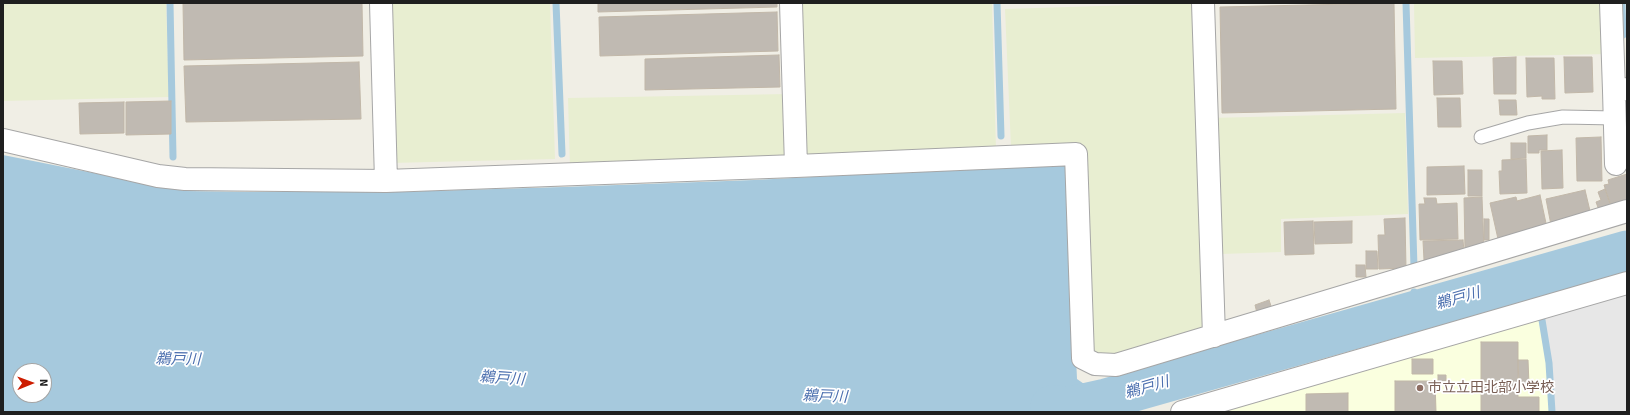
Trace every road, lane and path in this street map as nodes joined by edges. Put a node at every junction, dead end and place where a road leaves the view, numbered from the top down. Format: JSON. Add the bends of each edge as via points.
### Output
{"nodes":[{"id":1,"x":381,"y":3,"type":"edge"},
{"id":2,"x":791,"y":3,"type":"edge"},
{"id":3,"x":1203,"y":3,"type":"edge"},
{"id":4,"x":1611,"y":3,"type":"edge"},
{"id":5,"x":1620,"y":90,"type":"edge"},
{"id":6,"x":1615,"y":118,"type":"junction"},
{"id":7,"x":1481,"y":137,"type":"dead end"},
{"id":8,"x":3,"y":140,"type":"edge"},
{"id":9,"x":1616,"y":164,"type":"dead end"},
{"id":10,"x":796,"y":166,"type":"junction"},
{"id":11,"x":386,"y":181,"type":"junction"},
{"id":12,"x":1627,"y":211,"type":"edge"},
{"id":13,"x":1627,"y":283,"type":"edge"},
{"id":14,"x":1214,"y":336,"type":"junction"},
{"id":15,"x":1182,"y":412,"type":"edge"}],
"edges":[{"from":1,"to":11,"type":"street"},
{"from":2,"to":10,"type":"street"},
{"from":3,"to":14,"type":"street"},
{"from":4,"to":5,"type":"street"},
{"from":5,"to":6,"type":"street"},
{"from":6,"to":7,"type":"lane","via":[[1556,118],[1528,123]]},
{"from":6,"to":9,"type":"street"},
{"from":8,"to":11,"type":"street","via":[[158,176],[185,179]]},
{"from":10,"to":11,"type":"street"},
{"from":10,"to":14,"type":"street","via":[[1076,154],[1083,358],[1095,364],[1116,365]]},
{"from":12,"to":14,"type":"street"},
{"from":13,"to":15,"type":"street"}]}
